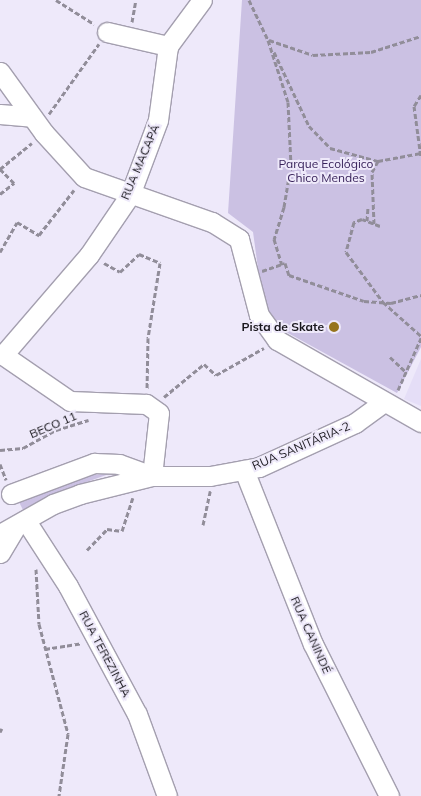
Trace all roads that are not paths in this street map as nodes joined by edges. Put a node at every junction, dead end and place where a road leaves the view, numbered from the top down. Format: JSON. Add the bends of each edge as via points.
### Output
{"nodes":[{"id":1,"x":202,"y":0,"type":"edge"},
{"id":2,"x":107,"y":32,"type":"road end"},
{"id":3,"x":168,"y":46,"type":"junction"},
{"id":4,"x":0,"y":72,"type":"edge"},
{"id":5,"x":0,"y":114,"type":"edge"},
{"id":6,"x":39,"y":126,"type":"junction"},
{"id":7,"x":130,"y":195,"type":"junction"},
{"id":8,"x":1,"y":355,"type":"edge"},
{"id":9,"x":386,"y":404,"type":"junction"},
{"id":10,"x":421,"y":422,"type":"edge"},
{"id":11,"x":244,"y":470,"type":"junction"},
{"id":12,"x":146,"y":477,"type":"junction"},
{"id":13,"x":11,"y":494,"type":"dead end"},
{"id":14,"x":14,"y":527,"type":"edge"},
{"id":15,"x":0,"y":553,"type":"edge"},
{"id":16,"x":168,"y":796,"type":"edge"},
{"id":17,"x":389,"y":796,"type":"edge"}],
"edges":[{"from":1,"to":3,"type":"street","name":"RUA MACAPÁ"},
{"from":2,"to":3,"type":"street"},
{"from":3,"to":7,"type":"street","name":"RUA MACAPÁ","via":[[158,120]]},
{"from":4,"to":6,"type":"street"},
{"from":5,"to":6,"type":"street"},
{"from":6,"to":7,"type":"street","via":[[84,177]]},
{"from":7,"to":8,"type":"street","name":"RUA MACAPÁ","via":[[89,255]]},
{"from":7,"to":9,"type":"street","via":[[225,228],[239,239],[259,315],[277,340]]},
{"from":8,"to":12,"type":"street","via":[[70,401],[149,405],[159,413]]},
{"from":9,"to":10,"type":"street"},
{"from":9,"to":11,"type":"street","name":"RUA SANITÁRIA-2","via":[[355,423],[258,467]]},
{"from":11,"to":12,"type":"street","name":"RUA SANITÁRIA-2","via":[[212,475]]},
{"from":11,"to":17,"type":"street","name":"RUA CANINDÉ","via":[[313,644]]},
{"from":12,"to":13,"type":"street","name":"RUA SANITÁRIA-2","via":[[118,464],[94,463]]},
{"from":12,"to":14,"type":"street","via":[[80,494]]},
{"from":14,"to":15,"type":"street"},
{"from":14,"to":16,"type":"street","name":"RUA TEREZINHA","via":[[48,556],[99,641],[138,714]]}]}
